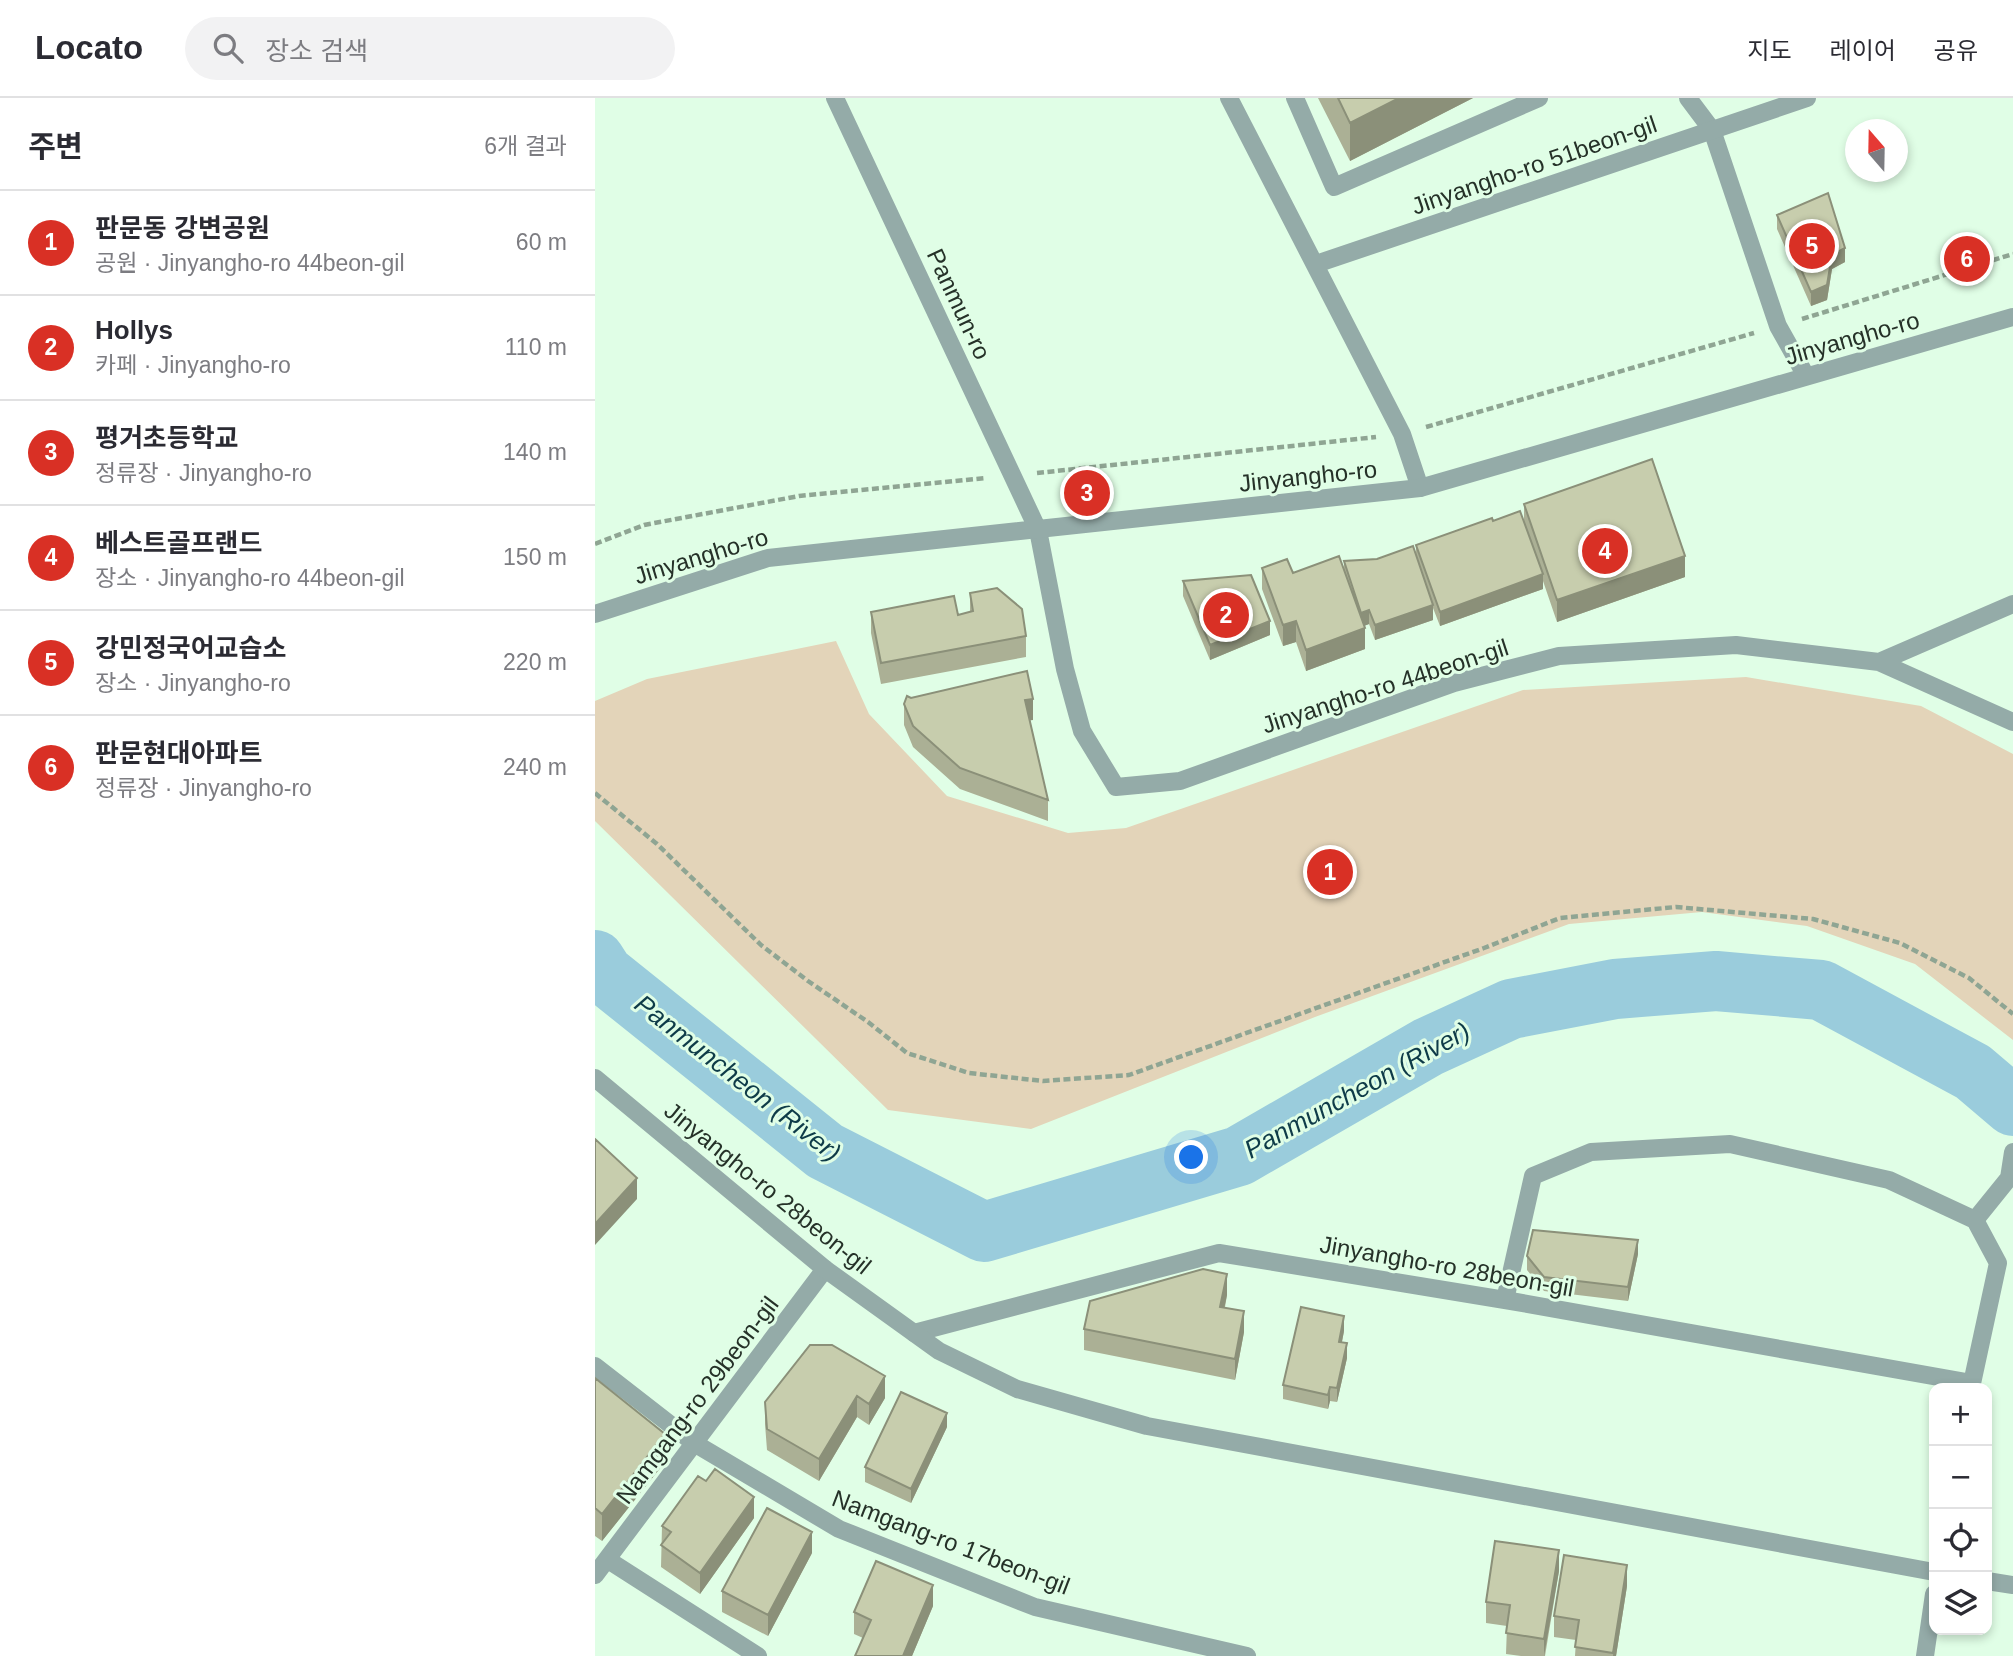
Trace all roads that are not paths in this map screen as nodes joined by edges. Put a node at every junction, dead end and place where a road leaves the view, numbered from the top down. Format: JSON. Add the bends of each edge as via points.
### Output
{"nodes":[{"id":1,"x":835,"y":98,"type":"edge"},
{"id":2,"x":1229,"y":98,"type":"edge"},
{"id":3,"x":1294,"y":98,"type":"edge"},
{"id":4,"x":1539,"y":98,"type":"edge"},
{"id":5,"x":1688,"y":98,"type":"edge"},
{"id":6,"x":1807,"y":98,"type":"edge"},
{"id":7,"x":1712,"y":131,"type":"junction"},
{"id":8,"x":1316,"y":264,"type":"junction"},
{"id":9,"x":2013,"y":317,"type":"edge"},
{"id":10,"x":1806,"y":376,"type":"junction"},
{"id":11,"x":1420,"y":488,"type":"junction"},
{"id":12,"x":1038,"y":530,"type":"junction"},
{"id":13,"x":2013,"y":604,"type":"edge"},
{"id":14,"x":595,"y":614,"type":"edge"},
{"id":15,"x":1879,"y":662,"type":"junction"},
{"id":16,"x":2013,"y":722,"type":"edge"},
{"id":17,"x":595,"y":1078,"type":"edge"},
{"id":18,"x":2013,"y":1152,"type":"edge"},
{"id":19,"x":1975,"y":1220,"type":"junction"},
{"id":20,"x":825,"y":1269,"type":"junction"},
{"id":21,"x":1505,"y":1300,"type":"junction"},
{"id":22,"x":914,"y":1333,"type":"junction"},
{"id":23,"x":595,"y":1366,"type":"edge"},
{"id":24,"x":1956,"y":1383,"type":"edge"},
{"id":25,"x":1973,"y":1383,"type":"edge"},
{"id":26,"x":694,"y":1443,"type":"junction"},
{"id":27,"x":608,"y":1560,"type":"junction"},
{"id":28,"x":1929,"y":1571,"type":"edge"},
{"id":29,"x":595,"y":1575,"type":"edge"},
{"id":30,"x":1992,"y":1582,"type":"edge"},
{"id":31,"x":2013,"y":1586,"type":"edge"},
{"id":32,"x":1929,"y":1628,"type":"edge"},
{"id":33,"x":758,"y":1656,"type":"edge"},
{"id":34,"x":1247,"y":1656,"type":"edge"},
{"id":35,"x":1925,"y":1656,"type":"edge"}],
"edges":[{"from":1,"to":12,"type":"street","name":"Panmun-ro"},
{"from":2,"to":8,"type":"street"},
{"from":3,"to":4,"type":"street","via":[[1335,187]]},
{"from":5,"to":7,"type":"street"},
{"from":6,"to":7,"type":"street","name":"Jinyangho-ro 51beon-gil"},
{"from":7,"to":8,"type":"street","name":"Jinyangho-ro 51beon-gil"},
{"from":7,"to":10,"type":"street","via":[[1778,326]]},
{"from":8,"to":11,"type":"street","via":[[1402,434]]},
{"from":9,"to":10,"type":"street","name":"Jinyangho-ro"},
{"from":10,"to":11,"type":"street","name":"Jinyangho-ro"},
{"from":11,"to":12,"type":"street","name":"Jinyangho-ro"},
{"from":12,"to":14,"type":"street","name":"Jinyangho-ro","via":[[768,558]]},
{"from":12,"to":15,"type":"street","name":"Jinyangho-ro 44beon-gil","via":[[1082,731],[1117,787],[1180,781],[1454,683],[1559,656],[1736,645]]},
{"from":13,"to":15,"type":"street"},
{"from":15,"to":16,"type":"street","name":"Jinyangho-ro 44beon-gil"},
{"from":17,"to":20,"type":"street","name":"Jinyangho-ro 28beon-gil"},
{"from":18,"to":19,"type":"street","via":[[2009,1178]]},
{"from":19,"to":21,"type":"street","via":[[1889,1180],[1730,1144],[1591,1152],[1533,1176]]},
{"from":19,"to":25,"type":"street","via":[[1998,1263]]},
{"from":20,"to":22,"type":"street","name":"Jinyangho-ro 28beon-gil"},
{"from":20,"to":26,"type":"street","name":"Namgang-ro 29beon-gil"},
{"from":21,"to":22,"type":"street","name":"Jinyangho-ro 28beon-gil","via":[[1219,1253]]},
{"from":21,"to":24,"type":"street","name":"Jinyangho-ro 28beon-gil"},
{"from":22,"to":28,"type":"street","name":"Jinyangho-ro 28beon-gil","via":[[939,1351],[1017,1389],[1147,1426]]},
{"from":23,"to":26,"type":"street","name":"Namgang-ro 17beon-gil"},
{"from":26,"to":27,"type":"street","name":"Namgang-ro 29beon-gil"},
{"from":26,"to":34,"type":"street","name":"Namgang-ro 17beon-gil","via":[[839,1529],[1035,1607]]},
{"from":27,"to":29,"type":"street","name":"Namgang-ro 29beon-gil"},
{"from":27,"to":33,"type":"street"},
{"from":30,"to":31,"type":"street"},
{"from":32,"to":35,"type":"street"}]}
